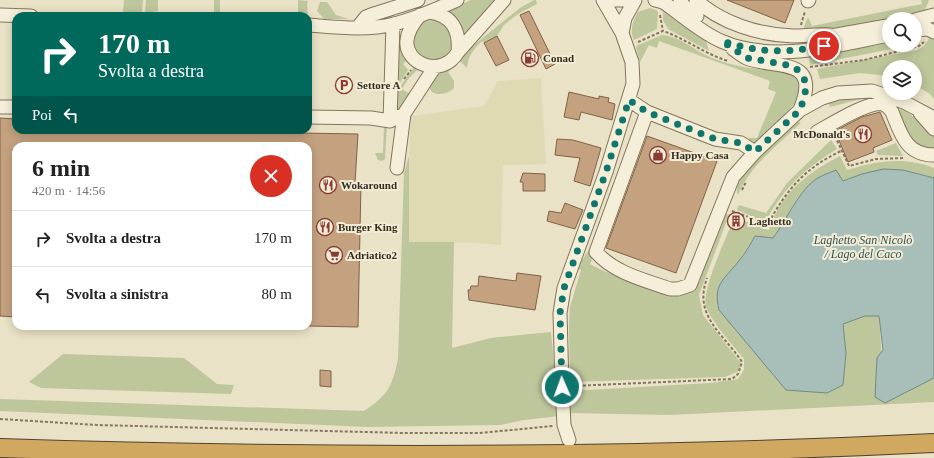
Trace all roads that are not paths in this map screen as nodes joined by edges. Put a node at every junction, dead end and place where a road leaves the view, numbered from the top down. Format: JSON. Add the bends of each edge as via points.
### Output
{"nodes":[{"id":1,"x":418,"y":0,"type":"edge"},
{"id":2,"x":457,"y":0,"type":"edge"},
{"id":3,"x":504,"y":0,"type":"edge"},
{"id":4,"x":603,"y":0,"type":"edge"},
{"id":5,"x":614,"y":0,"type":"edge"},
{"id":6,"x":634,"y":0,"type":"edge"},
{"id":7,"x":680,"y":0,"type":"edge"},
{"id":8,"x":696,"y":0,"type":"edge"},
{"id":9,"x":658,"y":6,"type":"edge"},
{"id":10,"x":424,"y":14,"type":"junction"},
{"id":11,"x":0,"y":15,"type":"edge"},
{"id":12,"x":12,"y":15,"type":"edge"},
{"id":13,"x":934,"y":15,"type":"edge"},
{"id":14,"x":922,"y":18,"type":"edge"},
{"id":15,"x":393,"y":24,"type":"junction"},
{"id":16,"x":312,"y":25,"type":"edge"},
{"id":17,"x":358,"y":27,"type":"junction"},
{"id":18,"x":882,"y":27,"type":"edge"},
{"id":19,"x":922,"y":29,"type":"edge"},
{"id":20,"x":622,"y":33,"type":"junction"},
{"id":21,"x":930,"y":34,"type":"edge"},
{"id":22,"x":838,"y":35,"type":"junction"},
{"id":23,"x":882,"y":36,"type":"edge"},
{"id":24,"x":722,"y":41,"type":"junction"},
{"id":25,"x":458,"y":52,"type":"junction"},
{"id":26,"x":434,"y":68,"type":"junction"},
{"id":27,"x":629,"y":100,"type":"junction"},
{"id":28,"x":0,"y":107,"type":"edge"},
{"id":29,"x":12,"y":107,"type":"edge"},
{"id":30,"x":800,"y":110,"type":"junction"},
{"id":31,"x":919,"y":111,"type":"junction"},
{"id":32,"x":647,"y":112,"type":"junction"},
{"id":33,"x":404,"y":114,"type":"junction"},
{"id":34,"x":312,"y":117,"type":"edge"},
{"id":35,"x":934,"y":118,"type":"edge"},
{"id":36,"x":390,"y":121,"type":"junction"},
{"id":37,"x":934,"y":129,"type":"edge"},
{"id":38,"x":816,"y":132,"type":"dead end"},
{"id":39,"x":755,"y":152,"type":"junction"},
{"id":40,"x":934,"y":155,"type":"edge"},
{"id":41,"x":397,"y":168,"type":"dead end"},
{"id":42,"x":569,"y":440,"type":"dead end"},
{"id":43,"x":934,"y":442,"type":"edge"},
{"id":44,"x":0,"y":448,"type":"edge"}],
"edges":[{"from":1,"to":17,"type":"street","via":[[371,14]]},
{"from":2,"to":10,"type":"street"},
{"from":3,"to":25,"type":"street"},
{"from":4,"to":20,"type":"street"},
{"from":5,"to":6,"type":"street"},
{"from":6,"to":20,"type":"street","via":[[625,18]]},
{"from":7,"to":22,"type":"street","via":[[690,11],[712,26],[755,42],[803,41]]},
{"from":8,"to":22,"type":"street","via":[[706,9],[745,27],[793,36]]},
{"from":9,"to":24,"type":"street","via":[[663,2]]},
{"from":10,"to":15,"type":"street"},
{"from":10,"to":25,"type":"street","via":[[437,13],[452,23],[459,40]]},
{"from":10,"to":26,"type":"street","via":[[410,29],[406,41],[410,54],[420,63]]},
{"from":11,"to":12,"type":"street"},
{"from":13,"to":14,"type":"street"},
{"from":15,"to":17,"type":"street"},
{"from":15,"to":36,"type":"street"},
{"from":16,"to":17,"type":"street"},
{"from":18,"to":22,"type":"street"},
{"from":19,"to":21,"type":"street","via":[[928,29]]},
{"from":20,"to":27,"type":"street","via":[[633,73]]},
{"from":23,"to":24,"type":"street","via":[[787,52],[751,50]]},
{"from":24,"to":30,"type":"street","via":[[747,58],[796,68],[806,82]]},
{"from":25,"to":26,"type":"street","via":[[446,65]]},
{"from":26,"to":33,"type":"street"},
{"from":27,"to":32,"type":"street"},
{"from":27,"to":42,"type":"street","via":[[564,288],[560,313],[562,387],[564,425]]},
{"from":28,"to":29,"type":"street"},
{"from":30,"to":31,"type":"street","via":[[838,93],[872,91],[892,97]]},
{"from":30,"to":39,"type":"street"},
{"from":31,"to":35,"type":"street"},
{"from":31,"to":37,"type":"street"},
{"from":32,"to":39,"type":"street","via":[[715,139],[741,143]]},
{"from":32,"to":39,"type":"street","via":[[596,252],[604,262],[616,269],[670,289],[678,290],[690,285],[727,209],[733,177]]},
{"from":33,"to":36,"type":"street"},
{"from":33,"to":41,"type":"street"},
{"from":34,"to":36,"type":"street","via":[[371,118]]},
{"from":38,"to":40,"type":"street","via":[[867,106],[884,104],[892,112],[908,146],[915,152]]},
{"from":43,"to":44,"type":"highway","via":[[838,448],[458,458],[335,458]]}]}
